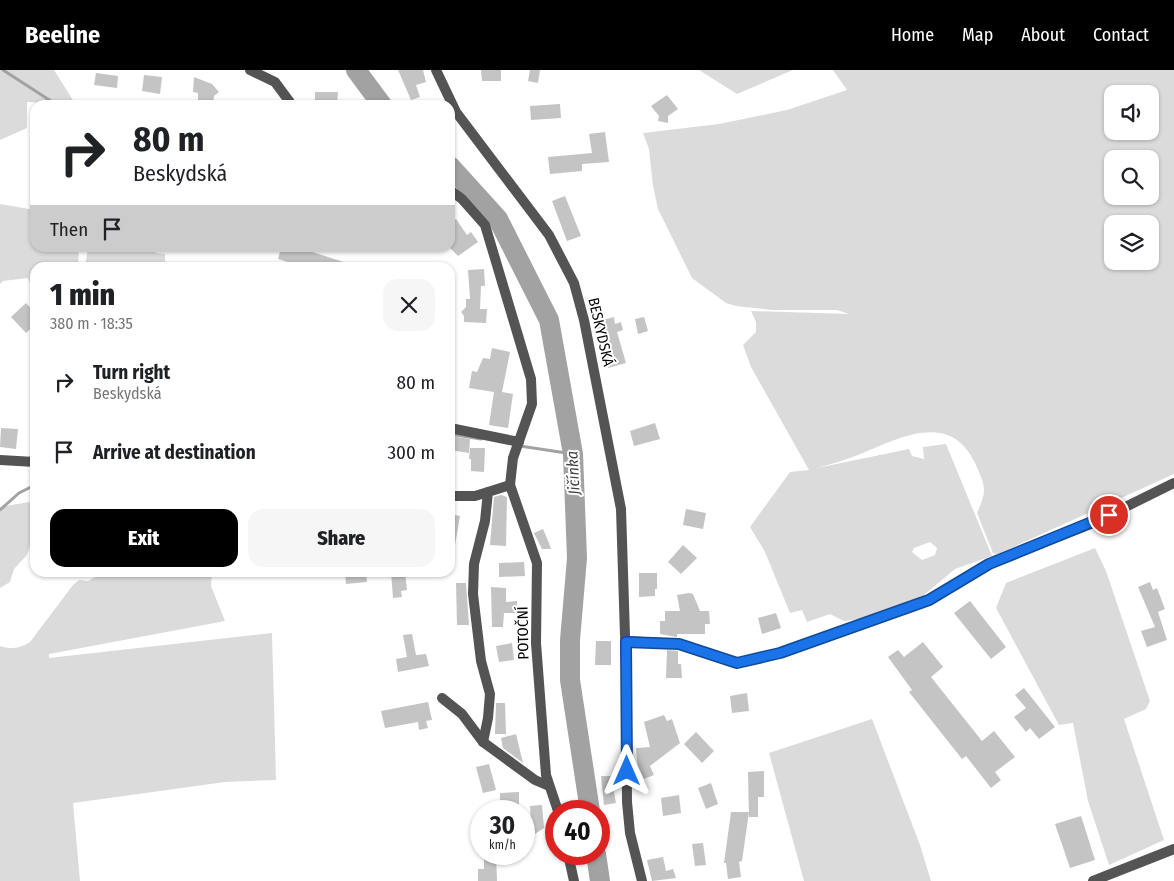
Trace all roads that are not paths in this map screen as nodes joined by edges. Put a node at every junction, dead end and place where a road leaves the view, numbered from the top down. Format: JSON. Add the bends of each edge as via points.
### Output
{"nodes":[{"id":1,"x":250,"y":70,"type":"edge"},
{"id":2,"x":436,"y":70,"type":"edge"},
{"id":3,"x":288,"y":100,"type":"edge"},
{"id":4,"x":450,"y":100,"type":"edge"},
{"id":5,"x":455,"y":110,"type":"edge"},
{"id":6,"x":455,"y":194,"type":"edge"},
{"id":7,"x":455,"y":429,"type":"edge"},
{"id":8,"x":519,"y":442,"type":"junction"},
{"id":9,"x":0,"y":460,"type":"edge"},
{"id":10,"x":30,"y":462,"type":"edge"},
{"id":11,"x":1174,"y":483,"type":"edge"},
{"id":12,"x":510,"y":484,"type":"junction"},
{"id":13,"x":488,"y":492,"type":"junction"},
{"id":14,"x":455,"y":496,"type":"edge"},
{"id":15,"x":626,"y":642,"type":"junction"},
{"id":16,"x":442,"y":698,"type":"dead end"},
{"id":17,"x":482,"y":742,"type":"junction"},
{"id":18,"x":549,"y":786,"type":"junction"},
{"id":19,"x":554,"y":800,"type":"edge"},
{"id":20,"x":1174,"y":849,"type":"edge"},
{"id":21,"x":570,"y":865,"type":"edge"},
{"id":22,"x":574,"y":881,"type":"edge"},
{"id":23,"x":642,"y":881,"type":"edge"},
{"id":24,"x":1092,"y":881,"type":"edge"}],
"edges":[{"from":1,"to":3,"type":"street","via":[[275,82]]},
{"from":2,"to":4,"type":"street","name":"BESKYDSKÁ"},
{"from":5,"to":15,"type":"street","name":"BESKYDSKÁ","via":[[549,235],[574,284],[588,339],[621,510]]},
{"from":6,"to":8,"type":"street","name":"POTOČNÍ","via":[[486,225],[531,379],[532,404]]},
{"from":7,"to":8,"type":"street"},
{"from":8,"to":12,"type":"street","name":"POTOČNÍ","via":[[513,458]]},
{"from":9,"to":10,"type":"street"},
{"from":11,"to":15,"type":"street","via":[[1093,523],[989,564],[929,600],[780,653],[737,663],[679,644]]},
{"from":12,"to":13,"type":"street"},
{"from":12,"to":18,"type":"street","name":"POTOČNÍ","via":[[538,563],[536,643]]},
{"from":13,"to":14,"type":"street"},
{"from":13,"to":17,"type":"street","via":[[485,521],[474,564],[473,594],[481,661],[490,694]]},
{"from":15,"to":23,"type":"street","name":"BESKYDSKÁ","via":[[627,802],[630,833]]},
{"from":16,"to":17,"type":"street","via":[[462,714]]},
{"from":17,"to":18,"type":"street","via":[[535,780]]},
{"from":18,"to":19,"type":"street","name":"POTOČNÍ"},
{"from":20,"to":24,"type":"street"},
{"from":21,"to":22,"type":"street"}]}
